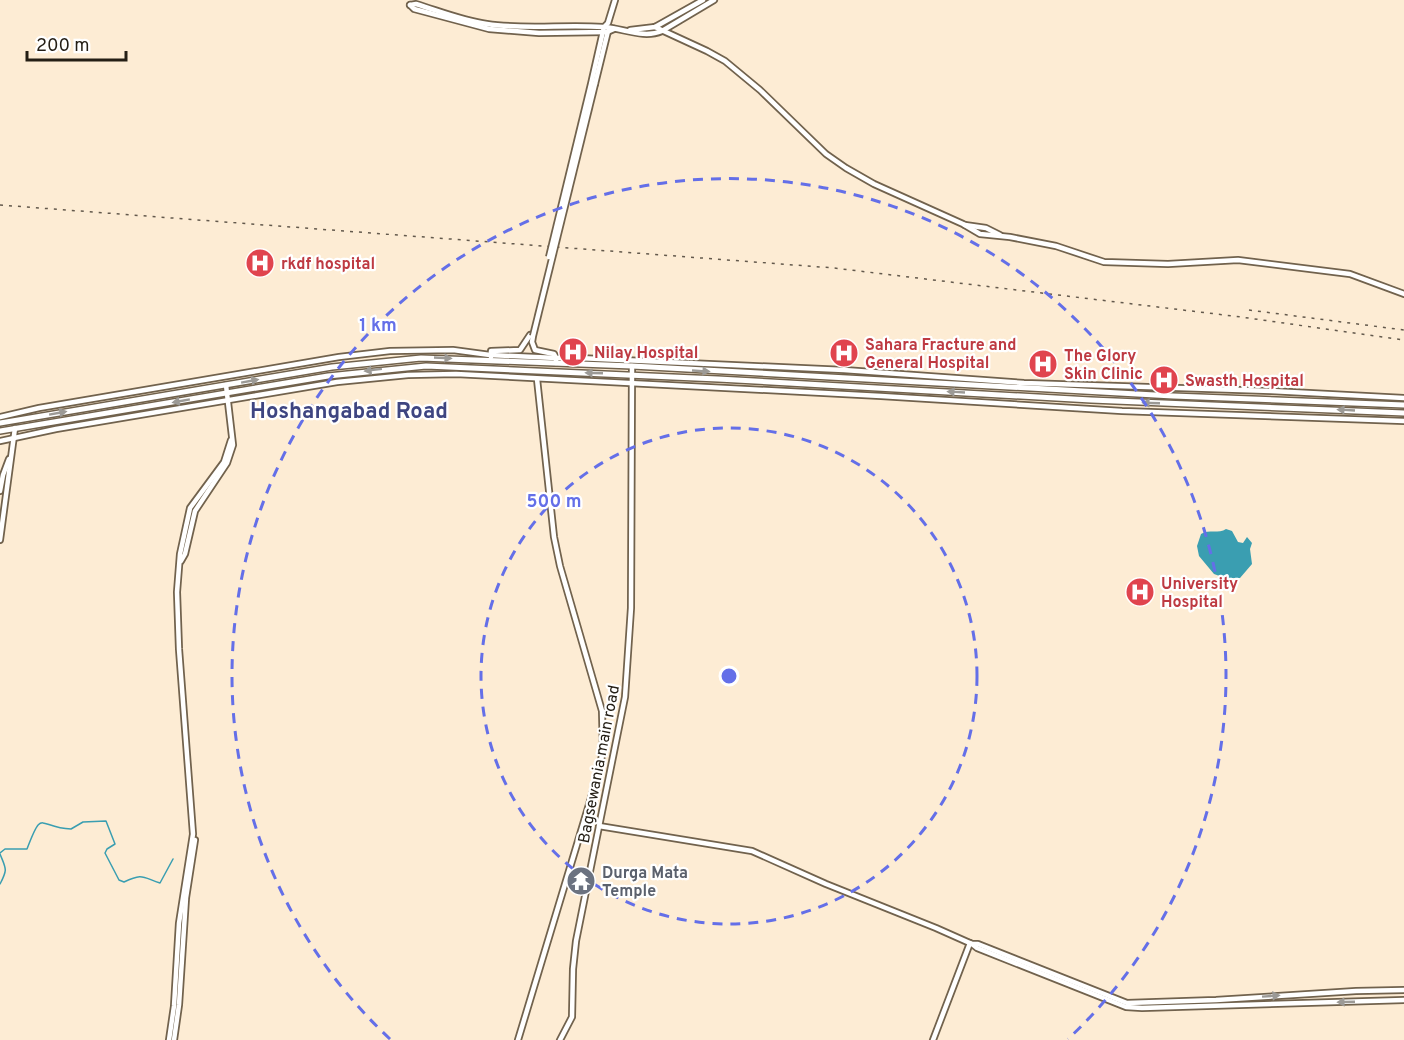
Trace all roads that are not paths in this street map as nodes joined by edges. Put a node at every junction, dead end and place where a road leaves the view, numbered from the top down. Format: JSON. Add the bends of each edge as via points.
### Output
{"nodes":[{"id":1,"x":615,"y":0,"type":"edge"},
{"id":2,"x":703,"y":0,"type":"edge"},
{"id":3,"x":714,"y":0,"type":"edge"},
{"id":4,"x":410,"y":2,"type":"edge"},
{"id":5,"x":654,"y":27,"type":"junction"},
{"id":6,"x":608,"y":28,"type":"junction"},
{"id":7,"x":628,"y":30,"type":"junction"},
{"id":8,"x":662,"y":31,"type":"junction"},
{"id":9,"x":1404,"y":294,"type":"edge"},
{"id":10,"x":531,"y":335,"type":"junction"},
{"id":11,"x":491,"y":355,"type":"junction"},
{"id":12,"x":556,"y":361,"type":"junction"},
{"id":13,"x":635,"y":365,"type":"junction"},
{"id":14,"x":287,"y":366,"type":"junction"},
{"id":15,"x":536,"y":370,"type":"junction"},
{"id":16,"x":288,"y":375,"type":"junction"},
{"id":17,"x":632,"y":375,"type":"junction"},
{"id":18,"x":541,"y":379,"type":"junction"},
{"id":19,"x":632,"y":383,"type":"junction"},
{"id":20,"x":226,"y":386,"type":"junction"},
{"id":21,"x":227,"y":393,"type":"junction"},
{"id":22,"x":1404,"y":398,"type":"edge"},
{"id":23,"x":227,"y":402,"type":"junction"},
{"id":24,"x":1404,"y":405,"type":"edge"},
{"id":25,"x":1404,"y":412,"type":"edge"},
{"id":26,"x":0,"y":417,"type":"edge"},
{"id":27,"x":1404,"y":421,"type":"edge"},
{"id":28,"x":0,"y":423,"type":"edge"},
{"id":29,"x":15,"y":428,"type":"junction"},
{"id":30,"x":0,"y":431,"type":"edge"},
{"id":31,"x":14,"y":438,"type":"junction"},
{"id":32,"x":0,"y":441,"type":"edge"},
{"id":33,"x":10,"y":456,"type":"junction"},
{"id":34,"x":0,"y":491,"type":"edge"},
{"id":35,"x":0,"y":540,"type":"edge"},
{"id":36,"x":599,"y":826,"type":"junction"},
{"id":37,"x":191,"y":859,"type":"junction"},
{"id":38,"x":971,"y":943,"type":"junction"},
{"id":39,"x":1404,"y":990,"type":"edge"},
{"id":40,"x":1404,"y":1000,"type":"edge"},
{"id":41,"x":169,"y":1040,"type":"edge"},
{"id":42,"x":174,"y":1040,"type":"edge"},
{"id":43,"x":518,"y":1040,"type":"edge"},
{"id":44,"x":560,"y":1040,"type":"edge"},
{"id":45,"x":933,"y":1040,"type":"edge"}],
"edges":[{"from":1,"to":6,"type":"street"},
{"from":2,"to":5,"type":"street"},
{"from":3,"to":8,"type":"street"},
{"from":4,"to":6,"type":"street","via":[[487,24]]},
{"from":5,"to":7,"type":"street"},
{"from":5,"to":8,"type":"street"},
{"from":6,"to":7,"type":"street"},
{"from":6,"to":10,"type":"street","bridge":true},
{"from":7,"to":8,"type":"street","via":[[638,34]]},
{"from":8,"to":9,"type":"street","via":[[724,61],[846,168],[980,234],[1056,246],[1104,262],[1238,260],[1338,273]]},
{"from":10,"to":11,"type":"street","via":[[517,351]]},
{"from":10,"to":12,"type":"street","via":[[535,350],[554,354]]},
{"from":11,"to":12,"type":"main road"},
{"from":11,"to":14,"type":"street","via":[[453,350],[402,351]]},
{"from":16,"to":11,"type":"main road","one_way":true,"via":[[422,357]]},
{"from":12,"to":13,"type":"main road"},
{"from":13,"to":17,"type":"street"},
{"from":13,"to":22,"type":"street","via":[[844,370],[1023,383]]},
{"from":13,"to":24,"type":"main road","one_way":true,"via":[[1067,391]]},
{"from":14,"to":16,"type":"street"},
{"from":14,"to":26,"type":"street"},
{"from":17,"to":15,"type":"main road","one_way":true},
{"from":15,"to":18,"type":"street"},
{"from":15,"to":21,"type":"main road","one_way":true,"via":[[409,366]]},
{"from":20,"to":16,"type":"main road","one_way":true},
{"from":17,"to":19,"type":"street"},
{"from":25,"to":17,"type":"main road","one_way":true},
{"from":18,"to":19,"type":"street"},
{"from":18,"to":23,"type":"street","via":[[408,375],[338,382]]},
{"from":18,"to":43,"type":"street","via":[[554,537],[601,704],[603,742],[597,778]]},
{"from":19,"to":27,"type":"street","via":[[1131,411]]},
{"from":19,"to":36,"type":"street","name":"Bagsewania main road","via":[[630,615],[625,697]]},
{"from":20,"to":21,"type":"street"},
{"from":28,"to":20,"type":"main road","one_way":true},
{"from":21,"to":23,"type":"street"},
{"from":21,"to":29,"type":"main road","one_way":true},
{"from":23,"to":31,"type":"street"},
{"from":23,"to":37,"type":"street","via":[[231,440],[224,462],[190,508],[177,592],[195,828]]},
{"from":29,"to":30,"type":"main road"},
{"from":29,"to":31,"type":"street"},
{"from":31,"to":32,"type":"street"},
{"from":31,"to":33,"type":"street"},
{"from":33,"to":34,"type":"street"},
{"from":33,"to":35,"type":"street"},
{"from":36,"to":38,"type":"street","via":[[752,851]]},
{"from":36,"to":44,"type":"street","name":"Bagsewania main road","via":[[576,940],[572,1017]]},
{"from":37,"to":41,"type":"street","via":[[179,923]]},
{"from":37,"to":42,"type":"street"},
{"from":38,"to":39,"type":"street","one_way":true,"via":[[1127,1003]]},
{"from":40,"to":38,"type":"street","one_way":true,"via":[[1131,1008]]},
{"from":38,"to":45,"type":"street"}]}
